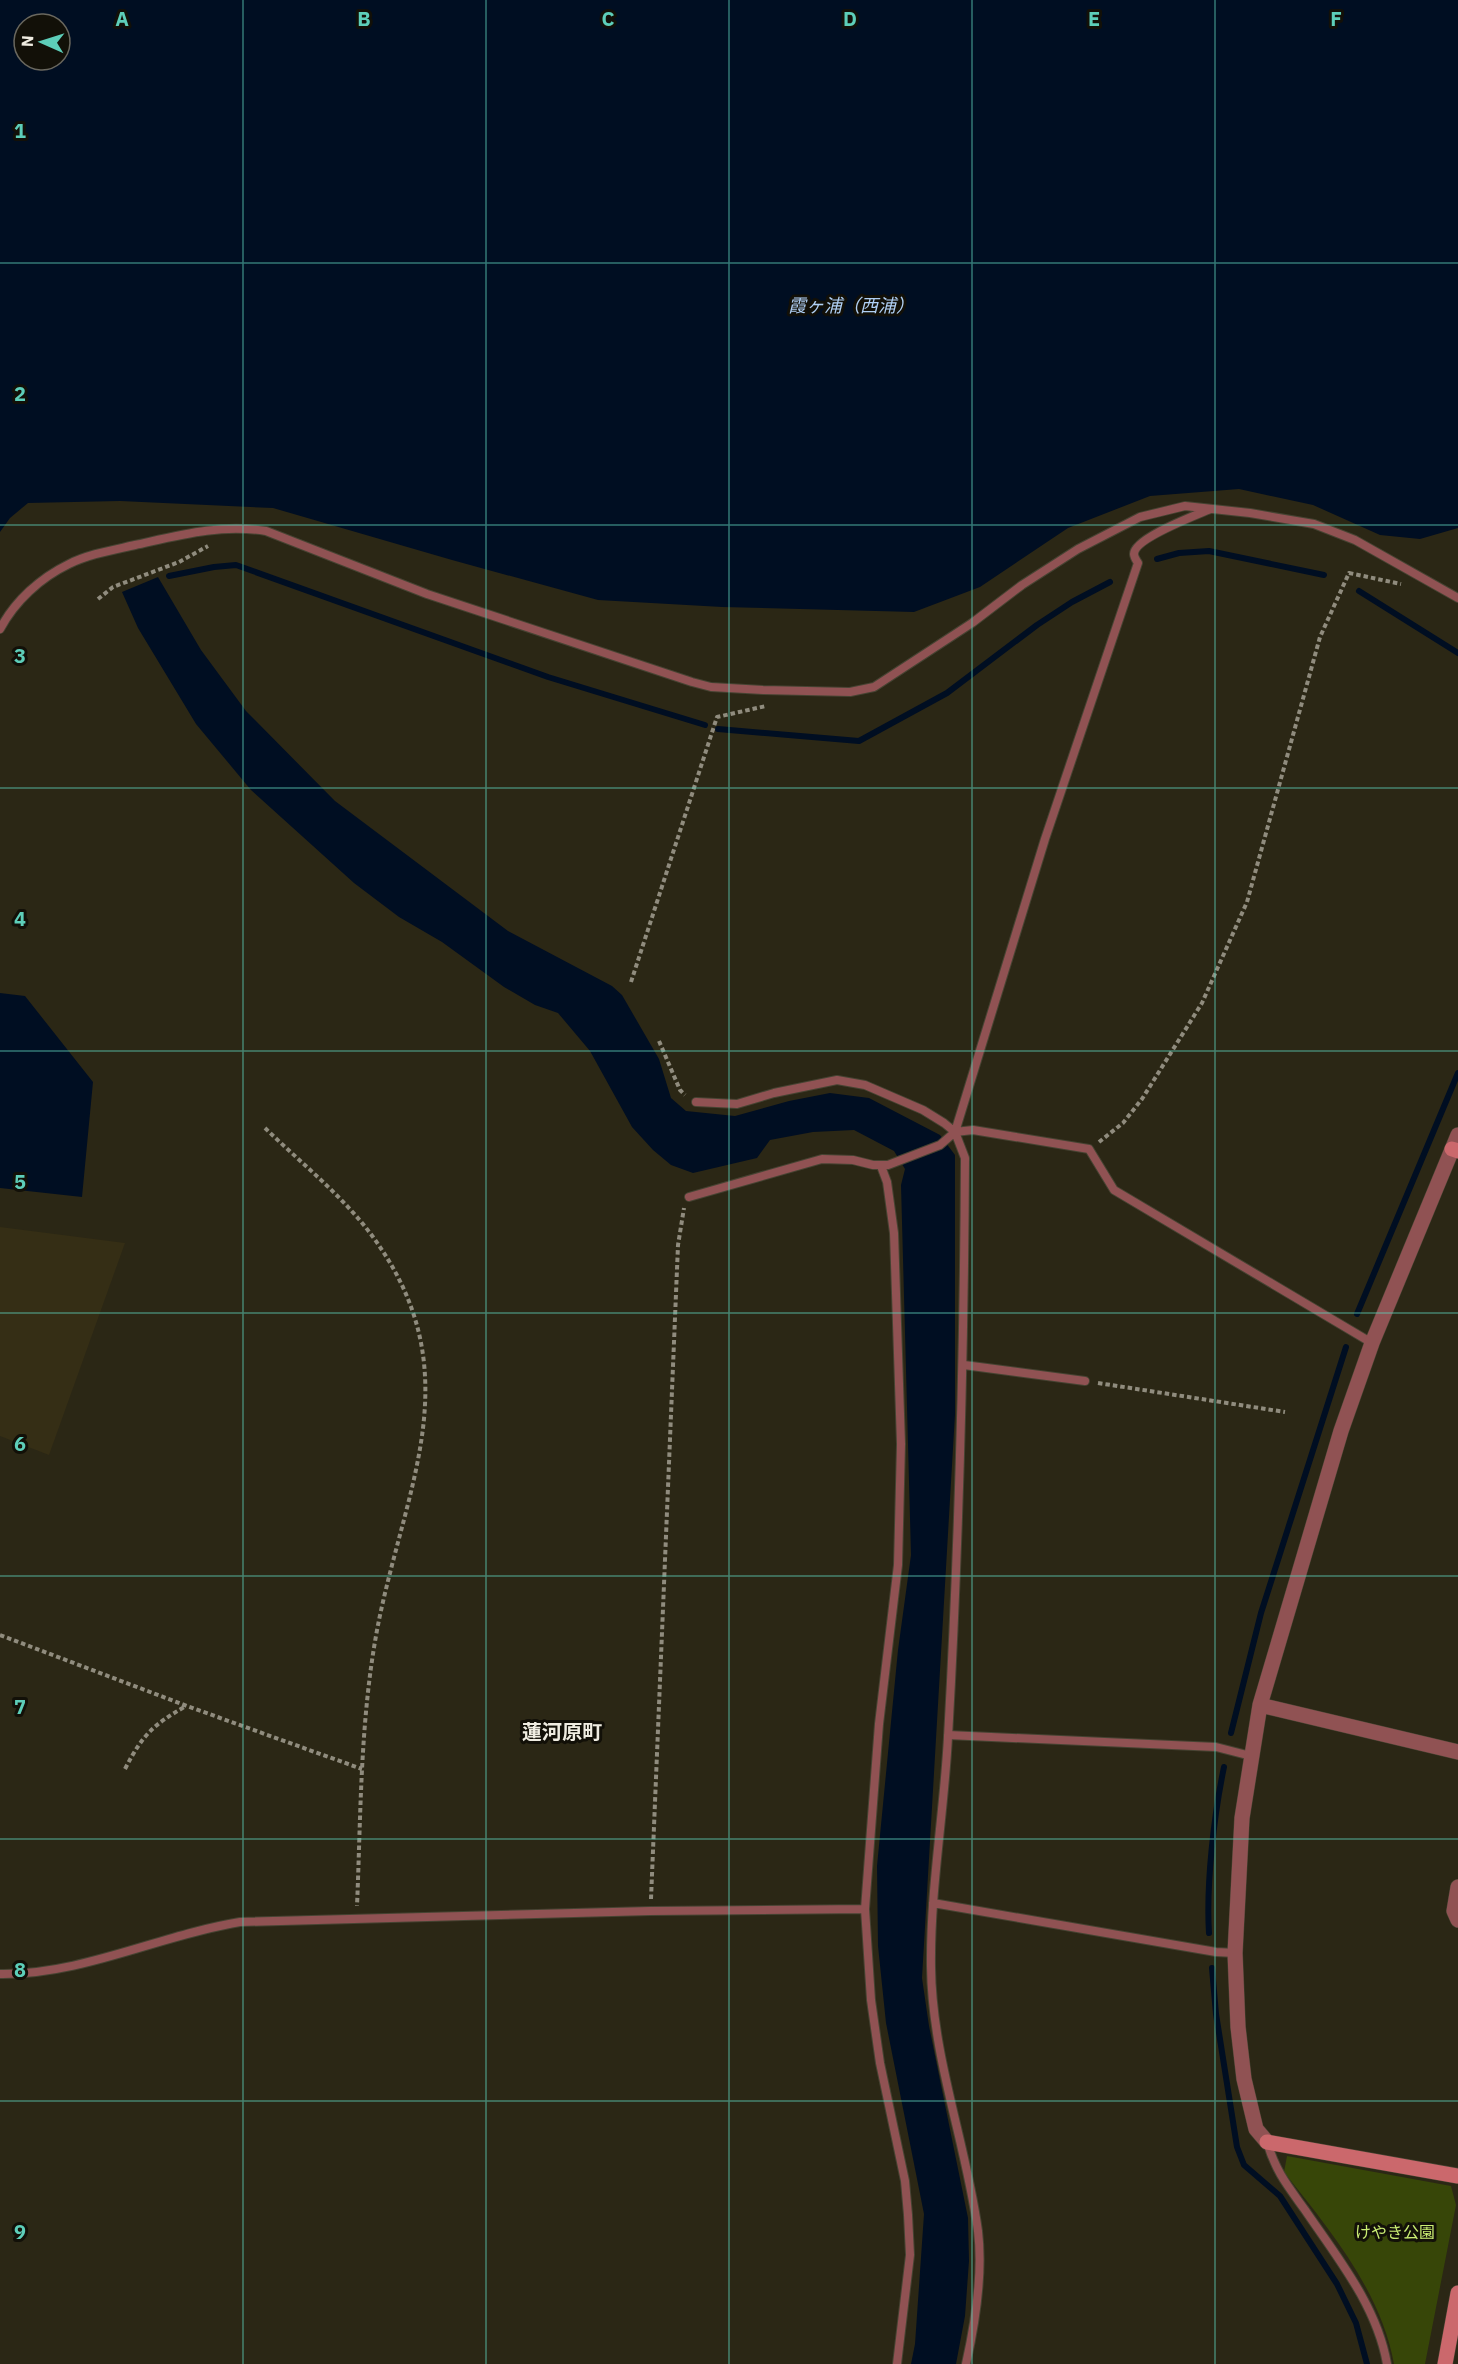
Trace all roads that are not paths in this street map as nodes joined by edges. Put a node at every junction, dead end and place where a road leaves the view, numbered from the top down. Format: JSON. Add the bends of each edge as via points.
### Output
{"nodes":[{"id":1,"x":1214,"y":507,"type":"junction"},
{"id":2,"x":1458,"y":598,"type":"edge"},
{"id":3,"x":0,"y":629,"type":"edge"},
{"id":4,"x":696,"y":1102,"type":"road end"},
{"id":5,"x":955,"y":1132,"type":"junction"},
{"id":6,"x":1456,"y":1145,"type":"edge"},
{"id":7,"x":881,"y":1166,"type":"junction"},
{"id":8,"x":689,"y":1197,"type":"road end"},
{"id":9,"x":1372,"y":1343,"type":"junction"},
{"id":10,"x":964,"y":1365,"type":"junction"},
{"id":11,"x":1085,"y":1381,"type":"road end"},
{"id":12,"x":1260,"y":1705,"type":"junction"},
{"id":13,"x":948,"y":1735,"type":"junction"},
{"id":14,"x":1458,"y":1752,"type":"edge"},
{"id":15,"x":1251,"y":1756,"type":"junction"},
{"id":16,"x":1458,"y":1887,"type":"edge"},
{"id":17,"x":933,"y":1903,"type":"junction"},
{"id":18,"x":866,"y":1909,"type":"junction"},
{"id":19,"x":1458,"y":1920,"type":"edge"},
{"id":20,"x":1235,"y":1953,"type":"junction"},
{"id":21,"x":0,"y":1974,"type":"edge"},
{"id":22,"x":1267,"y":2142,"type":"junction"},
{"id":23,"x":1458,"y":2176,"type":"edge"},
{"id":24,"x":1457,"y":2303,"type":"edge"},
{"id":25,"x":897,"y":2364,"type":"edge"},
{"id":26,"x":966,"y":2364,"type":"edge"},
{"id":27,"x":1387,"y":2364,"type":"edge"},
{"id":28,"x":1445,"y":2364,"type":"edge"}],
"edges":[{"from":1,"to":2,"type":"lane","via":[[1314,524],[1355,540]]},
{"from":1,"to":3,"type":"lane","via":[[1164,510],[1108,533],[1022,585],[874,687],[850,692],[711,687],[428,594],[266,531],[243,527],[201,531],[69,564],[27,594]]},
{"from":1,"to":5,"type":"lane","via":[[1168,527],[1137,547],[1134,554],[1138,563],[1042,850]]},
{"from":4,"to":5,"type":"lane","via":[[737,1104],[774,1092],[837,1080],[866,1085],[914,1106]]},
{"from":5,"to":7,"type":"lane","via":[[940,1145]]},
{"from":5,"to":9,"type":"lane","via":[[973,1130],[1089,1149],[1114,1190]]},
{"from":5,"to":10,"type":"lane","via":[[965,1158]]},
{"from":6,"to":9,"type":"street"},
{"from":7,"to":8,"type":"lane","via":[[822,1159]]},
{"from":7,"to":18,"type":"lane","via":[[894,1233],[901,1444],[898,1565],[879,1724]]},
{"from":9,"to":12,"type":"street","via":[[1341,1431]]},
{"from":10,"to":11,"type":"lane"},
{"from":10,"to":13,"type":"lane"},
{"from":12,"to":14,"type":"street"},
{"from":12,"to":15,"type":"street"},
{"from":13,"to":15,"type":"lane","via":[[1215,1747]]},
{"from":13,"to":17,"type":"lane"},
{"from":15,"to":20,"type":"street","via":[[1242,1818]]},
{"from":16,"to":19,"type":"street","via":[[1454,1911]]},
{"from":17,"to":20,"type":"lane"},
{"from":17,"to":26,"type":"lane","via":[[931,1968],[937,2029],[978,2234],[979,2273]]},
{"from":18,"to":21,"type":"lane","via":[[240,1922],[55,1970]]},
{"from":18,"to":25,"type":"lane","via":[[871,2000],[909,2215],[909,2255]]},
{"from":20,"to":22,"type":"street","via":[[1244,2079],[1256,2129]]},
{"from":22,"to":23,"type":"street"},
{"from":22,"to":27,"type":"lane","via":[[1274,2166],[1351,2277],[1374,2322]]},
{"from":24,"to":28,"type":"street"}]}
